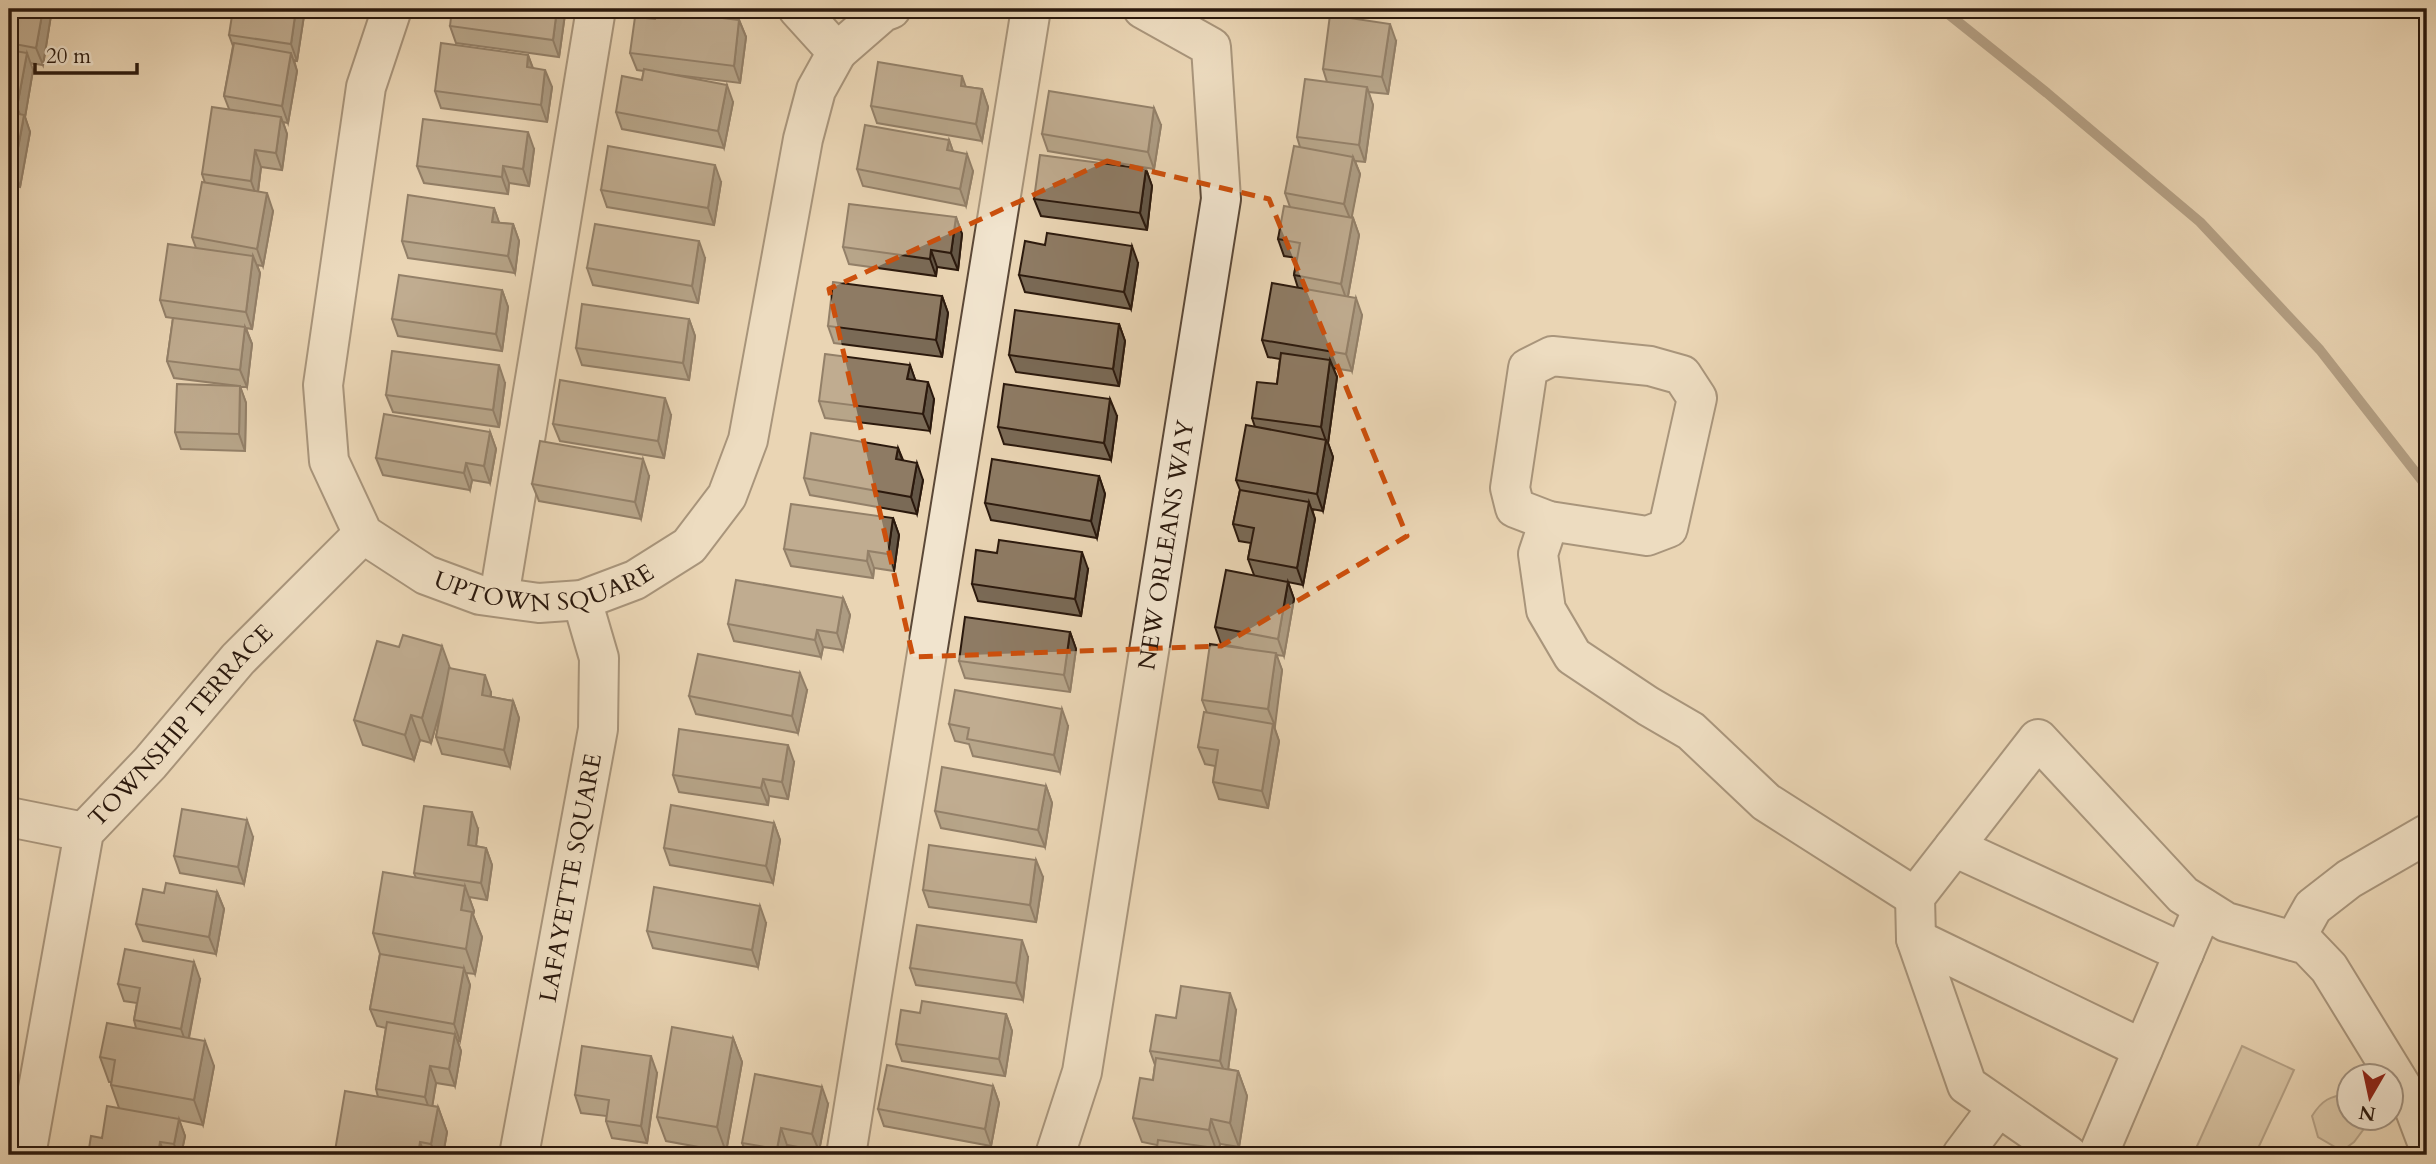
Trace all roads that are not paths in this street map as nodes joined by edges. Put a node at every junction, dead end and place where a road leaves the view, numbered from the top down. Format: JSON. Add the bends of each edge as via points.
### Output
{"nodes":[{"id":1,"x":392,"y":9,"type":"edge"},
{"id":2,"x":596,"y":9,"type":"edge"},
{"id":3,"x":798,"y":9,"type":"edge"},
{"id":4,"x":891,"y":9,"type":"edge"},
{"id":5,"x":1031,"y":9,"type":"edge"},
{"id":6,"x":1143,"y":9,"type":"edge"},
{"id":7,"x":837,"y":52,"type":"junction"},
{"id":8,"x":1549,"y":521,"type":"junction"},
{"id":9,"x":363,"y":534,"type":"junction"},
{"id":10,"x":499,"y":597,"type":"junction"},
{"id":11,"x":582,"y":600,"type":"junction"},
{"id":12,"x":9,"y":817,"type":"edge"},
{"id":13,"x":85,"y":832,"type":"junction"},
{"id":14,"x":2427,"y":834,"type":"edge"},
{"id":15,"x":1954,"y":847,"type":"junction"},
{"id":16,"x":1915,"y":897,"type":"junction"},
{"id":17,"x":2203,"y":908,"type":"junction"},
{"id":18,"x":1916,"y":939,"type":"junction"},
{"id":19,"x":2294,"y":942,"type":"junction"},
{"id":20,"x":2184,"y":953,"type":"junction"},
{"id":21,"x":2143,"y":1049,"type":"junction"},
{"id":22,"x":1998,"y":1107,"type":"junction"},
{"id":23,"x":2427,"y":1142,"type":"edge"},
{"id":24,"x":26,"y":1155,"type":"edge"},
{"id":25,"x":519,"y":1155,"type":"edge"},
{"id":26,"x":846,"y":1155,"type":"edge"},
{"id":27,"x":1055,"y":1155,"type":"edge"},
{"id":28,"x":1962,"y":1155,"type":"edge"},
{"id":29,"x":2068,"y":1155,"type":"edge"},
{"id":30,"x":2098,"y":1155,"type":"edge"}],
"edges":[{"from":1,"to":9,"type":"street","via":[[366,87],[323,385],[329,461]]},
{"from":2,"to":10,"type":"street"},
{"from":3,"to":7,"type":"street"},
{"from":4,"to":7,"type":"street"},
{"from":5,"to":26,"type":"street"},
{"from":6,"to":27,"type":"street","name":"NEW ORLEANS WAY","via":[[1212,47],[1221,198],[1082,1072]]},
{"from":7,"to":11,"type":"street","name":"UPTOWN SQUARE","via":[[816,90],[803,139],[748,440],[727,496],[689,546],[635,580]]},
{"from":8,"to":8,"type":"street","via":[[1515,508],[1510,488],[1528,368],[1552,356],[1650,366],[1682,375],[1698,398],[1668,528],[1647,536]]},
{"from":8,"to":16,"type":"street","via":[[1538,554],[1546,610],[1573,656],[1691,731],[1766,802]]},
{"from":9,"to":10,"type":"street","name":"UPTOWN SQUARE","via":[[426,575]]},
{"from":9,"to":13,"type":"street","name":"TOWNSHIP TERRACE","via":[[238,659]]},
{"from":10,"to":11,"type":"street","name":"UPTOWN SQUARE","via":[[539,603]]},
{"from":11,"to":25,"type":"street","name":"LAFAYETTE SQUARE","via":[[599,658],[598,729]]},
{"from":12,"to":13,"type":"street"},
{"from":13,"to":24,"type":"street","name":"TOWNSHIP TERRACE"},
{"from":14,"to":19,"type":"street","via":[[2349,879],[2313,907]]},
{"from":15,"to":16,"type":"street"},
{"from":15,"to":17,"type":"street","via":[[2038,739],[2183,895]]},
{"from":15,"to":20,"type":"street"},
{"from":16,"to":18,"type":"street"},
{"from":17,"to":19,"type":"street","via":[[2226,922]]},
{"from":17,"to":20,"type":"street"},
{"from":18,"to":21,"type":"street"},
{"from":18,"to":22,"type":"street","via":[[1967,1085]]},
{"from":19,"to":23,"type":"street","via":[[2307,945],[2329,968],[2413,1105]]},
{"from":20,"to":21,"type":"street"},
{"from":21,"to":30,"type":"street"},
{"from":22,"to":28,"type":"street"},
{"from":22,"to":29,"type":"street"}]}
